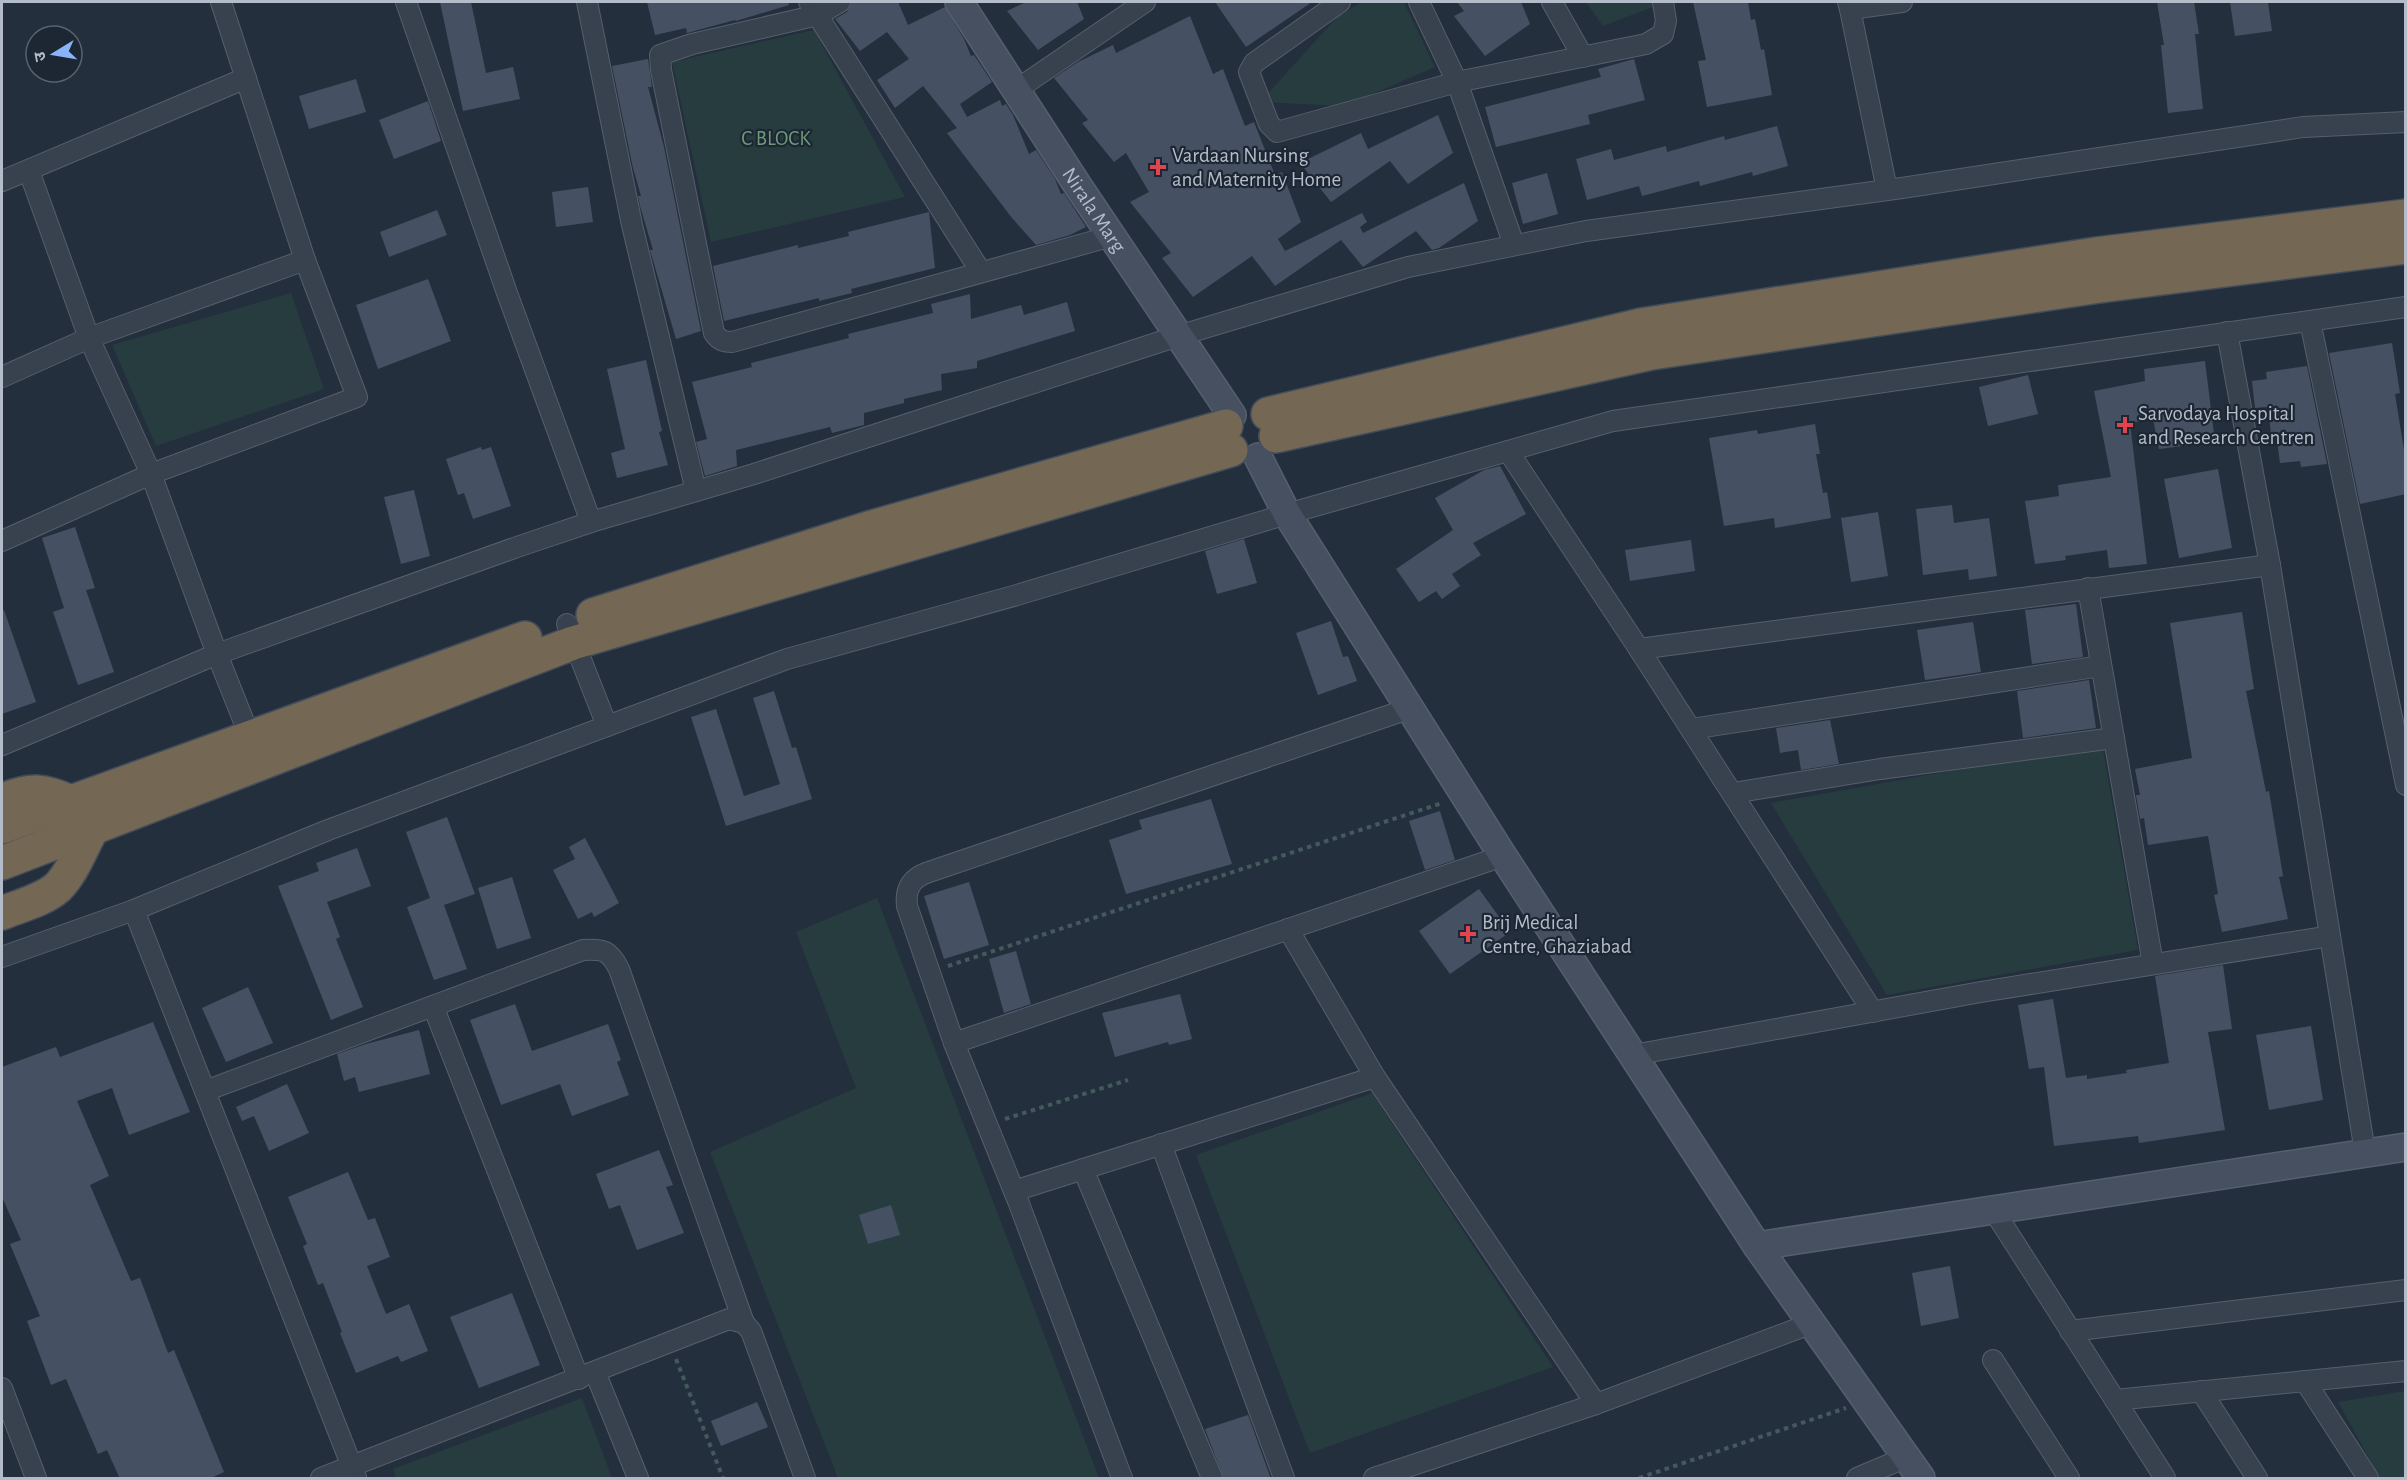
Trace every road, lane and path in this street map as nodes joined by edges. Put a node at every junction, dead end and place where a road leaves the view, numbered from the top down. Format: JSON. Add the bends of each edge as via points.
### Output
{"nodes":[{"id":1,"x":221,"y":2,"type":"edge"},
{"id":2,"x":406,"y":2,"type":"edge"},
{"id":3,"x":587,"y":2,"type":"edge"},
{"id":4,"x":840,"y":2,"type":"edge"},
{"id":5,"x":958,"y":2,"type":"edge"},
{"id":6,"x":1145,"y":2,"type":"edge"},
{"id":7,"x":1340,"y":2,"type":"edge"},
{"id":8,"x":1419,"y":2,"type":"edge"},
{"id":9,"x":1552,"y":2,"type":"edge"},
{"id":10,"x":1663,"y":2,"type":"edge"},
{"id":11,"x":1902,"y":2,"type":"edge"},
{"id":12,"x":1849,"y":5,"type":"edge"},
{"id":13,"x":814,"y":8,"type":"edge"},
{"id":14,"x":1583,"y":57,"type":"junction"},
{"id":15,"x":246,"y":78,"type":"junction"},
{"id":16,"x":1457,"y":82,"type":"junction"},
{"id":17,"x":1016,"y":90,"type":"junction"},
{"id":18,"x":2406,"y":122,"type":"edge"},
{"id":19,"x":28,"y":171,"type":"junction"},
{"id":20,"x":2,"y":181,"type":"edge"},
{"id":21,"x":1887,"y":190,"type":"junction"},
{"id":22,"x":2406,"y":216,"type":"edge"},
{"id":23,"x":1112,"y":236,"type":"junction"},
{"id":24,"x":1514,"y":245,"type":"junction"},
{"id":25,"x":2406,"y":247,"type":"edge"},
{"id":26,"x":305,"y":260,"type":"junction"},
{"id":27,"x":981,"y":272,"type":"junction"},
{"id":28,"x":2405,"y":312,"type":"edge"},
{"id":29,"x":2310,"y":321,"type":"junction"},
{"id":30,"x":2227,"y":332,"type":"junction"},
{"id":31,"x":1178,"y":336,"type":"junction"},
{"id":32,"x":89,"y":338,"type":"junction"},
{"id":33,"x":2,"y":377,"type":"edge"},
{"id":34,"x":1248,"y":433,"type":"junction"},
{"id":35,"x":1508,"y":451,"type":"junction"},
{"id":36,"x":151,"y":474,"type":"junction"},
{"id":37,"x":696,"y":491,"type":"junction"},
{"id":38,"x":1287,"y":514,"type":"junction"},
{"id":39,"x":591,"y":522,"type":"junction"},
{"id":40,"x":2,"y":541,"type":"edge"},
{"id":41,"x":2270,"y":565,"type":"junction"},
{"id":42,"x":2088,"y":588,"type":"junction"},
{"id":43,"x":570,"y":633,"type":"junction"},
{"id":44,"x":1639,"y":649,"type":"junction"},
{"id":45,"x":217,"y":654,"type":"junction"},
{"id":46,"x":2101,"y":666,"type":"junction"},
{"id":47,"x":1411,"y":708,"type":"junction"},
{"id":48,"x":607,"y":726,"type":"junction"},
{"id":49,"x":1691,"y":729,"type":"junction"},
{"id":50,"x":250,"y":737,"type":"junction"},
{"id":51,"x":2114,"y":738,"type":"junction"},
{"id":52,"x":2,"y":745,"type":"edge"},
{"id":53,"x":2406,"y":784,"type":"edge"},
{"id":54,"x":1733,"y":793,"type":"junction"},
{"id":55,"x":1466,"y":795,"type":"junction"},
{"id":56,"x":2,"y":800,"type":"edge"},
{"id":57,"x":71,"y":802,"type":"junction"},
{"id":58,"x":2,"y":827,"type":"edge"},
{"id":59,"x":92,"y":829,"type":"junction"},
{"id":60,"x":1503,"y":856,"type":"junction"},
{"id":61,"x":2,"y":863,"type":"edge"},
{"id":62,"x":134,"y":910,"type":"junction"},
{"id":63,"x":2,"y":913,"type":"edge"},
{"id":64,"x":1288,"y":929,"type":"junction"},
{"id":65,"x":2330,"y":936,"type":"junction"},
{"id":66,"x":2,"y":957,"type":"edge"},
{"id":67,"x":2153,"y":964,"type":"junction"},
{"id":68,"x":930,"y":972,"type":"junction"},
{"id":69,"x":433,"y":1006,"type":"junction"},
{"id":70,"x":1873,"y":1012,"type":"junction"},
{"id":71,"x":954,"y":1043,"type":"junction"},
{"id":72,"x":1634,"y":1055,"type":"junction"},
{"id":73,"x":1375,"y":1077,"type":"junction"},
{"id":74,"x":1128,"y":1080,"type":"dead end"},
{"id":75,"x":205,"y":1091,"type":"junction"},
{"id":76,"x":987,"y":1125,"type":"junction"},
{"id":77,"x":1161,"y":1144,"type":"junction"},
{"id":78,"x":2406,"y":1147,"type":"edge"},
{"id":79,"x":2365,"y":1152,"type":"junction"},
{"id":80,"x":1083,"y":1169,"type":"junction"},
{"id":81,"x":1014,"y":1191,"type":"junction"},
{"id":82,"x":1994,"y":1211,"type":"junction"},
{"id":83,"x":1757,"y":1246,"type":"junction"},
{"id":84,"x":2406,"y":1290,"type":"edge"},
{"id":85,"x":744,"y":1323,"type":"junction"},
{"id":86,"x":1810,"y":1324,"type":"junction"},
{"id":87,"x":2070,"y":1330,"type":"junction"},
{"id":88,"x":669,"y":1342,"type":"junction"},
{"id":89,"x":1993,"y":1360,"type":"dead end"},
{"id":90,"x":2406,"y":1371,"type":"edge"},
{"id":91,"x":587,"y":1375,"type":"junction"},
{"id":92,"x":2305,"y":1381,"type":"junction"},
{"id":93,"x":2,"y":1388,"type":"edge"},
{"id":94,"x":2201,"y":1391,"type":"junction"},
{"id":95,"x":2115,"y":1400,"type":"junction"},
{"id":96,"x":1867,"y":1401,"type":"junction"},
{"id":97,"x":1596,"y":1404,"type":"junction"},
{"id":98,"x":1914,"y":1468,"type":"edge"},
{"id":99,"x":355,"y":1473,"type":"edge"},
{"id":100,"x":36,"y":1479,"type":"edge"},
{"id":101,"x":321,"y":1479,"type":"edge"},
{"id":102,"x":638,"y":1479,"type":"edge"},
{"id":103,"x":723,"y":1479,"type":"edge"},
{"id":104,"x":805,"y":1479,"type":"edge"},
{"id":105,"x":1122,"y":1479,"type":"edge"},
{"id":106,"x":1212,"y":1479,"type":"edge"},
{"id":107,"x":1284,"y":1479,"type":"edge"},
{"id":108,"x":1374,"y":1479,"type":"edge"},
{"id":109,"x":1639,"y":1479,"type":"edge"},
{"id":110,"x":1857,"y":1479,"type":"edge"},
{"id":111,"x":2069,"y":1479,"type":"edge"},
{"id":112,"x":2165,"y":1479,"type":"edge"},
{"id":113,"x":2257,"y":1479,"type":"edge"},
{"id":114,"x":2367,"y":1479,"type":"edge"}],
"edges":[{"from":1,"to":15,"type":"street"},
{"from":2,"to":39,"type":"street"},
{"from":3,"to":37,"type":"street","via":[[632,225]]},
{"from":4,"to":13,"type":"street"},
{"from":5,"to":17,"type":"street","name":"Nirala Marg"},
{"from":6,"to":17,"type":"street"},
{"from":7,"to":16,"type":"street","via":[[1254,63],[1249,72],[1269,124],[1277,132]]},
{"from":8,"to":16,"type":"street"},
{"from":9,"to":14,"type":"street"},
{"from":10,"to":14,"type":"street","via":[[1666,21],[1662,34],[1646,44]]},
{"from":11,"to":12,"type":"street"},
{"from":12,"to":21,"type":"street"},
{"from":13,"to":27,"type":"street"},
{"from":13,"to":27,"type":"street","via":[[660,55],[714,333],[724,342],[732,342]]},
{"from":14,"to":16,"type":"street"},
{"from":15,"to":19,"type":"street"},
{"from":15,"to":26,"type":"street"},
{"from":16,"to":24,"type":"street"},
{"from":17,"to":23,"type":"street","name":"Nirala Marg"},
{"from":18,"to":21,"type":"street","via":[[2303,128]]},
{"from":19,"to":20,"type":"street"},
{"from":19,"to":32,"type":"street"},
{"from":21,"to":24,"type":"street","via":[[1586,231]]},
{"from":22,"to":34,"type":"highway","via":[[2096,254],[1641,325]]},
{"from":23,"to":27,"type":"street"},
{"from":23,"to":31,"type":"street","name":"Nirala Marg"},
{"from":24,"to":31,"type":"street","via":[[1408,267]]},
{"from":25,"to":34,"type":"highway","via":[[2100,286],[1652,353]]},
{"from":26,"to":32,"type":"street"},
{"from":26,"to":36,"type":"street","via":[[357,397]]},
{"from":28,"to":29,"type":"street"},
{"from":29,"to":30,"type":"street"},
{"from":29,"to":53,"type":"street"},
{"from":30,"to":35,"type":"street","via":[[1613,420]]},
{"from":30,"to":41,"type":"street"},
{"from":31,"to":34,"type":"street","name":"Nirala Marg"},
{"from":31,"to":37,"type":"street"},
{"from":32,"to":33,"type":"street"},
{"from":32,"to":36,"type":"street"},
{"from":34,"to":38,"type":"street","name":"Nirala Marg"},
{"from":34,"to":43,"type":"highway","via":[[872,527]]},
{"from":35,"to":38,"type":"street"},
{"from":35,"to":44,"type":"street"},
{"from":36,"to":40,"type":"street"},
{"from":36,"to":45,"type":"street"},
{"from":37,"to":39,"type":"street"},
{"from":38,"to":47,"type":"street","name":"Nirala Marg"},
{"from":38,"to":48,"type":"street","via":[[1017,595],[787,658]]},
{"from":39,"to":45,"type":"street"},
{"from":41,"to":42,"type":"street"},
{"from":41,"to":65,"type":"street"},
{"from":42,"to":44,"type":"street"},
{"from":42,"to":46,"type":"street"},
{"from":43,"to":48,"type":"street"},
{"from":43,"to":50,"type":"highway"},
{"from":43,"to":59,"type":"highway"},
{"from":44,"to":49,"type":"street"},
{"from":45,"to":50,"type":"street"},
{"from":45,"to":52,"type":"street"},
{"from":46,"to":49,"type":"street"},
{"from":46,"to":51,"type":"street"},
{"from":47,"to":55,"type":"street","name":"Nirala Marg"},
{"from":47,"to":68,"type":"street","via":[[914,878],[906,898]]},
{"from":48,"to":62,"type":"street","via":[[328,830]]},
{"from":49,"to":54,"type":"street"},
{"from":50,"to":57,"type":"highway"},
{"from":51,"to":54,"type":"street"},
{"from":51,"to":67,"type":"street"},
{"from":54,"to":70,"type":"street"},
{"from":55,"to":60,"type":"street","name":"Nirala Marg"},
{"from":55,"to":68,"type":"path"},
{"from":56,"to":57,"type":"highway","via":[[43,790]]},
{"from":57,"to":58,"type":"highway"},
{"from":59,"to":61,"type":"highway"},
{"from":59,"to":63,"type":"highway","via":[[56,888]]},
{"from":60,"to":64,"type":"street"},
{"from":60,"to":72,"type":"street","name":"Nirala Marg"},
{"from":62,"to":66,"type":"street"},
{"from":62,"to":75,"type":"street"},
{"from":64,"to":71,"type":"street"},
{"from":64,"to":73,"type":"street"},
{"from":65,"to":67,"type":"street"},
{"from":65,"to":79,"type":"street"},
{"from":67,"to":70,"type":"street"},
{"from":68,"to":71,"type":"street"},
{"from":69,"to":75,"type":"street"},
{"from":69,"to":85,"type":"street","via":[[583,950],[599,949],[612,955]]},
{"from":69,"to":91,"type":"street"},
{"from":70,"to":72,"type":"street"},
{"from":71,"to":76,"type":"street"},
{"from":72,"to":83,"type":"street","name":"Nirala Marg"},
{"from":73,"to":77,"type":"street"},
{"from":73,"to":97,"type":"street"},
{"from":74,"to":76,"type":"path"},
{"from":75,"to":99,"type":"street"},
{"from":76,"to":81,"type":"street"},
{"from":77,"to":80,"type":"street"},
{"from":77,"to":107,"type":"street"},
{"from":78,"to":79,"type":"street"},
{"from":79,"to":82,"type":"street"},
{"from":80,"to":81,"type":"street"},
{"from":80,"to":106,"type":"street"},
{"from":81,"to":105,"type":"street"},
{"from":82,"to":83,"type":"street"},
{"from":82,"to":87,"type":"street"},
{"from":83,"to":86,"type":"street","name":"Nirala Marg"},
{"from":84,"to":87,"type":"street"},
{"from":85,"to":88,"type":"street","via":[[721,1321]]},
{"from":85,"to":104,"type":"street","via":[[751,1331]]},
{"from":86,"to":96,"type":"street","name":"Nirala Marg"},
{"from":86,"to":97,"type":"street"},
{"from":87,"to":95,"type":"street"},
{"from":88,"to":91,"type":"street"},
{"from":88,"to":103,"type":"path"},
{"from":89,"to":111,"type":"street"},
{"from":90,"to":92,"type":"street"},
{"from":91,"to":99,"type":"street"},
{"from":91,"to":102,"type":"street"},
{"from":92,"to":94,"type":"street"},
{"from":92,"to":114,"type":"street"},
{"from":93,"to":100,"type":"street"},
{"from":94,"to":95,"type":"street"},
{"from":94,"to":113,"type":"street"},
{"from":95,"to":112,"type":"street"},
{"from":96,"to":98,"type":"street","name":"Nirala Marg"},
{"from":96,"to":109,"type":"path"},
{"from":97,"to":108,"type":"street"},
{"from":98,"to":110,"type":"street"},
{"from":99,"to":101,"type":"street"}]}
